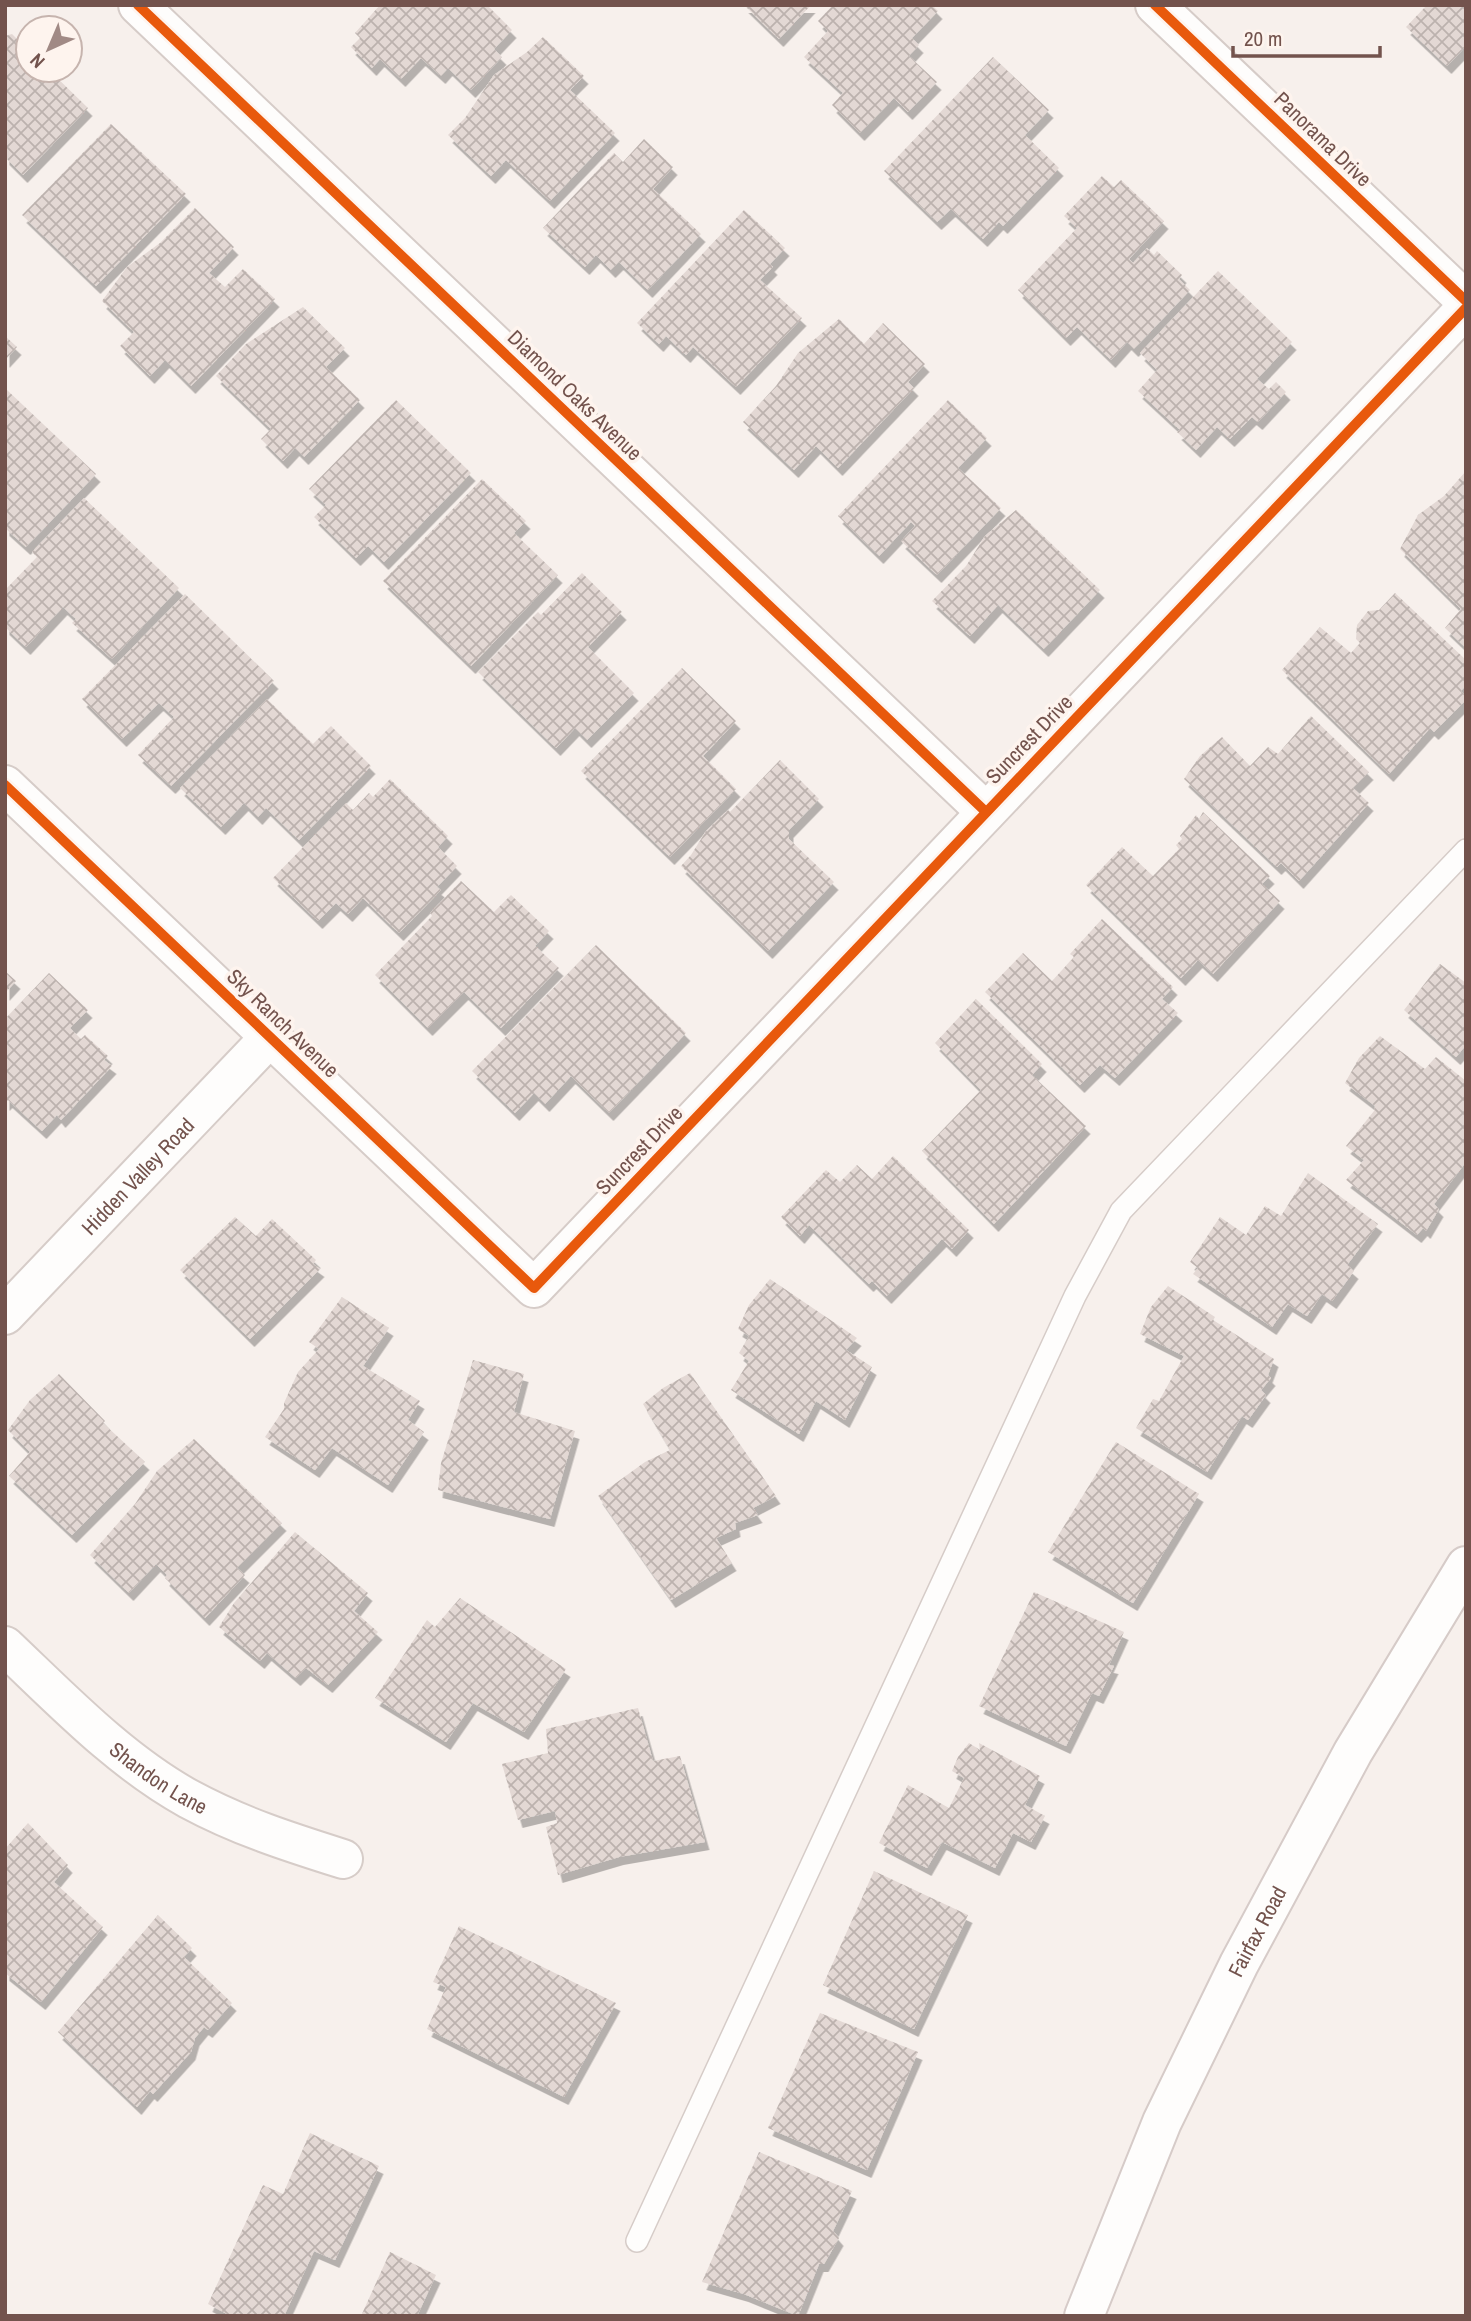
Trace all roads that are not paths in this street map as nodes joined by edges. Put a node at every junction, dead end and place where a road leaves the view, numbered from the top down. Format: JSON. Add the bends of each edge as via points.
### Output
{"nodes":[{"id":1,"x":138,"y":5,"type":"edge"},
{"id":2,"x":1155,"y":5,"type":"edge"},
{"id":3,"x":1466,"y":301,"type":"edge"},
{"id":4,"x":1466,"y":308,"type":"edge"},
{"id":5,"x":5,"y":785,"type":"edge"},
{"id":6,"x":986,"y":812,"type":"junction"},
{"id":7,"x":1466,"y":850,"type":"edge"},
{"id":8,"x":270,"y":1037,"type":"junction"},
{"id":9,"x":534,"y":1288,"type":"joint"},
{"id":10,"x":5,"y":1315,"type":"edge"},
{"id":11,"x":1466,"y":1566,"type":"edge"},
{"id":12,"x":5,"y":1646,"type":"edge"},
{"id":13,"x":342,"y":1859,"type":"dead end"},
{"id":14,"x":637,"y":2241,"type":"dead end"},
{"id":15,"x":1084,"y":2316,"type":"edge"}],
"edges":[{"from":1,"to":6,"type":"street","name":"Diamond Oaks Avenue"},
{"from":2,"to":3,"type":"street","name":"Panorama Drive"},
{"from":4,"to":6,"type":"street","name":"Suncrest Drive"},
{"from":5,"to":8,"type":"street","name":"Sky Ranch Avenue"},
{"from":6,"to":9,"type":"street","name":"Suncrest Drive"},
{"from":7,"to":14,"type":"lane","via":[[1121,1211],[1069,1308]]},
{"from":8,"to":9,"type":"street","name":"Sky Ranch Avenue"},
{"from":8,"to":10,"type":"street","name":"Hidden Valley Road"},
{"from":11,"to":15,"type":"street","name":"Fairfax Road","via":[[1353,1752],[1239,1964],[1162,2122]]},
{"from":12,"to":13,"type":"street","name":"Shandon Lane","via":[[123,1754],[187,1798],[258,1832]]}]}
